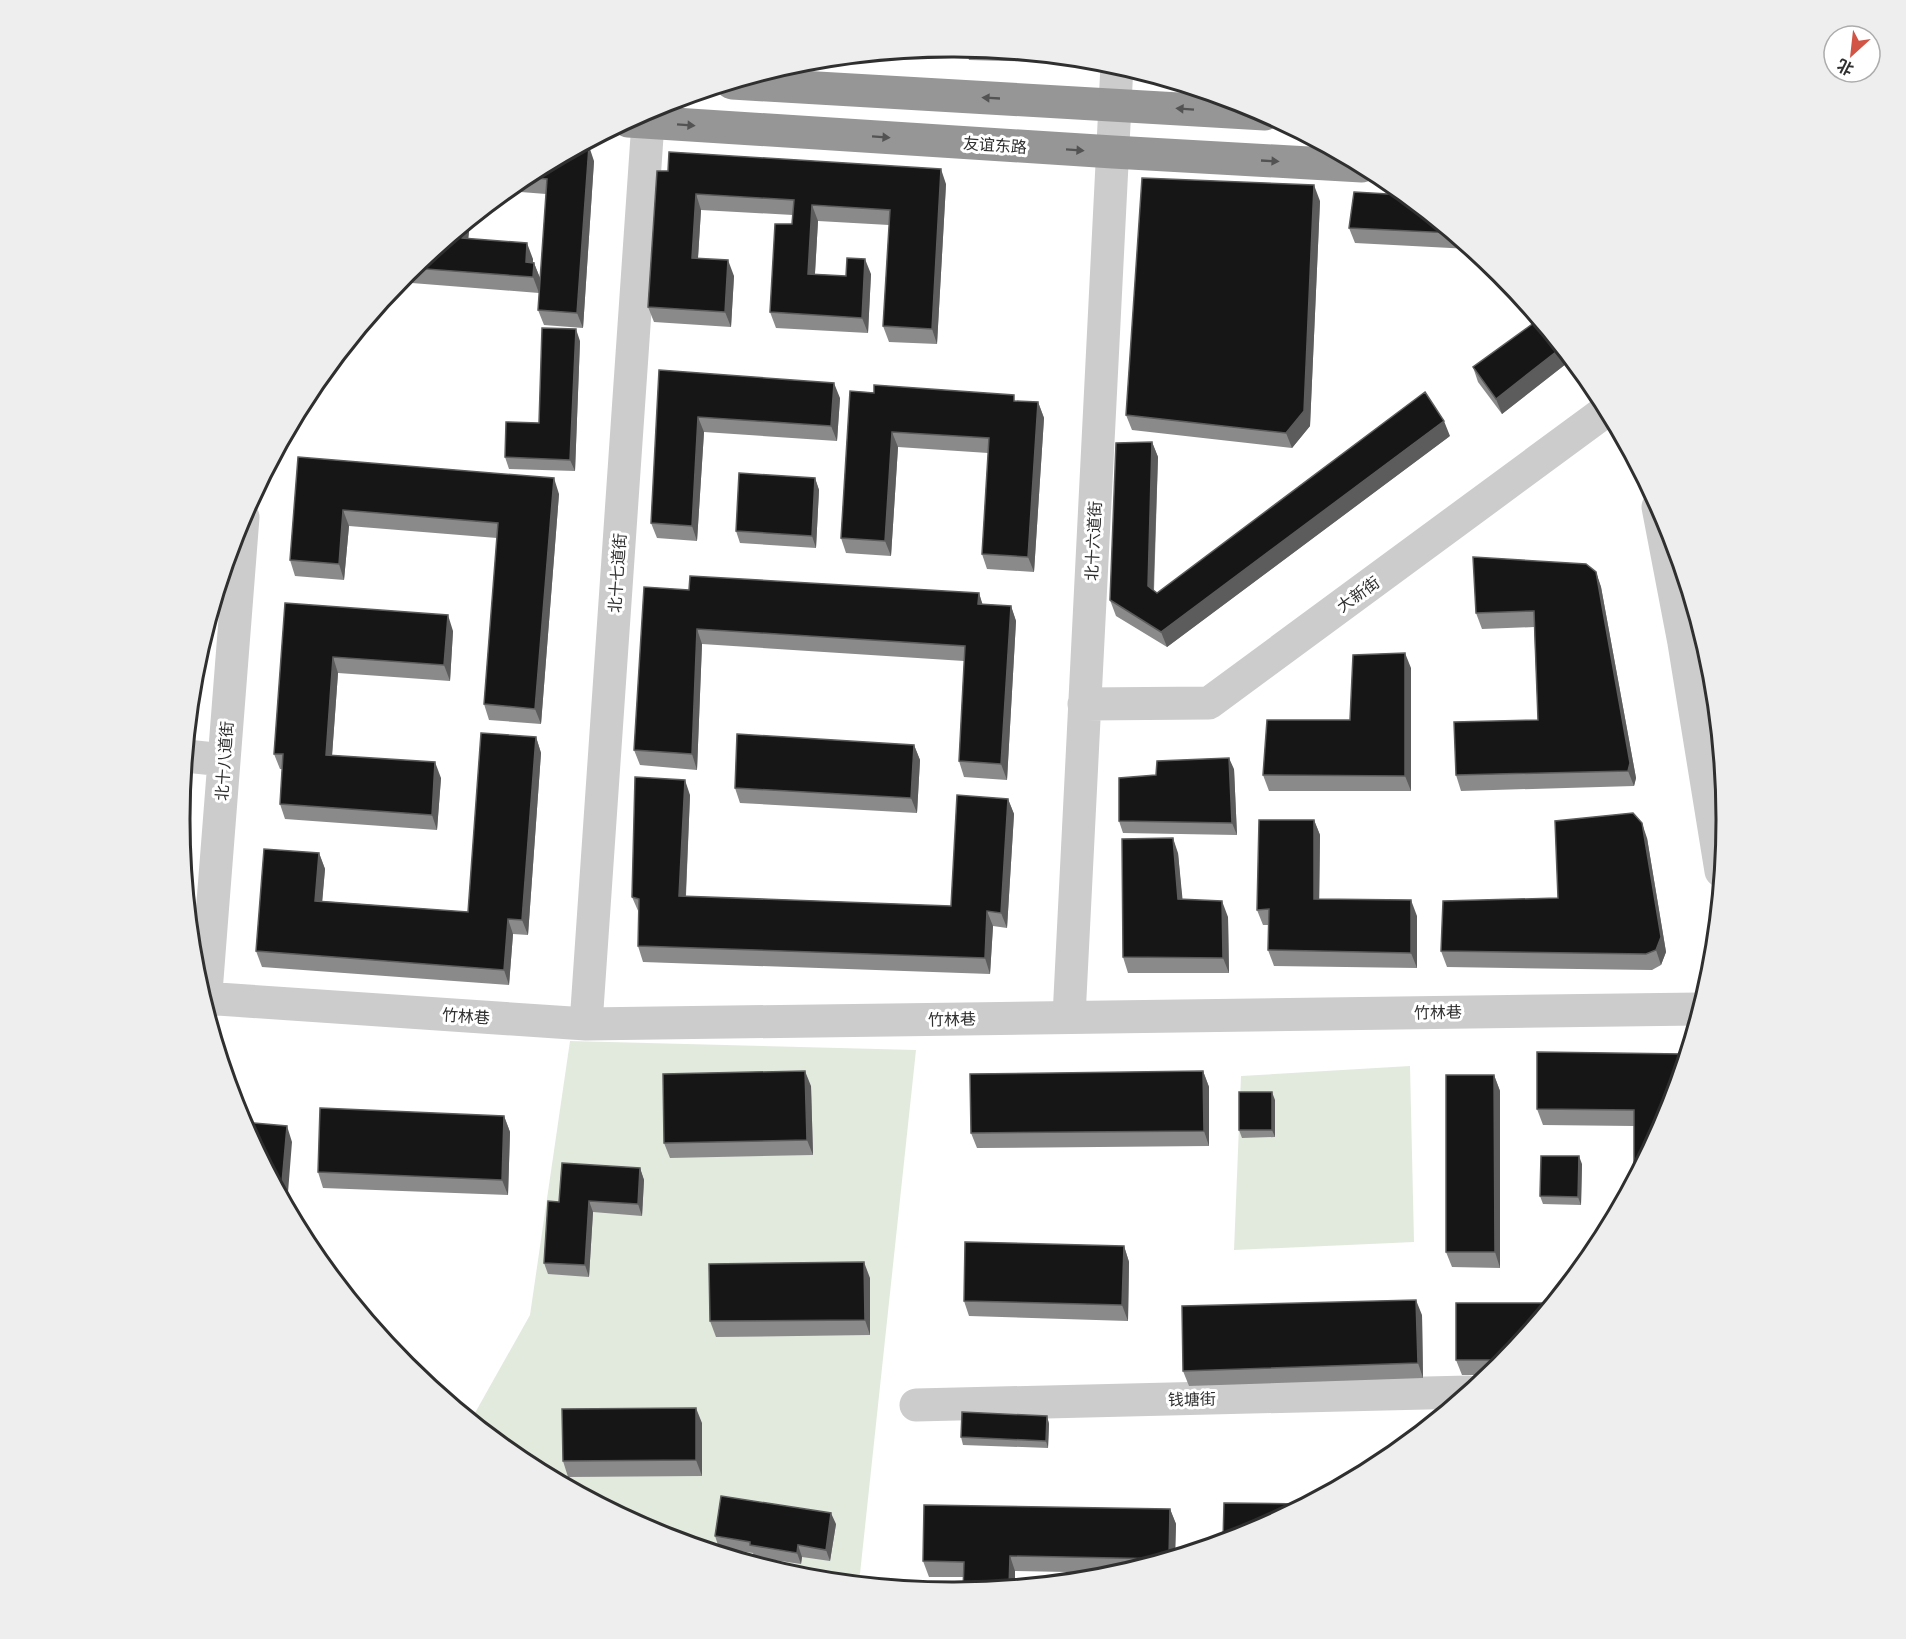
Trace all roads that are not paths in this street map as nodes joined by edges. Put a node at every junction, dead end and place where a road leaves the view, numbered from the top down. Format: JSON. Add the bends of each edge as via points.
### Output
{"nodes":[{"id":1,"x":1116,"y":75,"type":"edge"},
{"id":2,"x":752,"y":84,"type":"edge"},
{"id":3,"x":1115,"y":105,"type":"junction"},
{"id":4,"x":1238,"y":112,"type":"edge"},
{"id":5,"x":645,"y":122,"type":"edge"},
{"id":6,"x":638,"y":126,"type":"edge"},
{"id":7,"x":1113,"y":152,"type":"junction"},
{"id":8,"x":1343,"y":165,"type":"edge"},
{"id":9,"x":1599,"y":415,"type":"edge"},
{"id":10,"x":240,"y":550,"type":"edge"},
{"id":11,"x":1678,"y":584,"type":"edge"},
{"id":12,"x":1693,"y":641,"type":"edge"},
{"id":13,"x":1084,"y":704,"type":"junction"},
{"id":14,"x":193,"y":757,"type":"edge"},
{"id":15,"x":224,"y":760,"type":"junction"},
{"id":16,"x":1716,"y":827,"type":"edge"},
{"id":17,"x":207,"y":976,"type":"edge"},
{"id":18,"x":212,"y":1000,"type":"edge"},
{"id":19,"x":1692,"y":1009,"type":"edge"},
{"id":20,"x":1069,"y":1017,"type":"junction"},
{"id":21,"x":586,"y":1024,"type":"junction"},
{"id":22,"x":1457,"y":1392,"type":"edge"},
{"id":23,"x":916,"y":1405,"type":"dead end"}],
"edges":[{"from":1,"to":3,"type":"street","name":"北十六道街"},
{"from":3,"to":2,"type":"highway","one_way":true},
{"from":4,"to":3,"type":"highway","one_way":true},
{"from":3,"to":7,"type":"street","name":"北十六道街"},
{"from":5,"to":7,"type":"highway","name":"友谊东路","one_way":true},
{"from":6,"to":21,"type":"street","name":"北十七道街"},
{"from":7,"to":8,"type":"highway","name":"友谊东路","one_way":true},
{"from":7,"to":13,"type":"street","name":"北十六道街"},
{"from":9,"to":13,"type":"street","name":"大新街","via":[[1209,703]]},
{"from":10,"to":15,"type":"street","name":"北十八道街"},
{"from":11,"to":12,"type":"street"},
{"from":12,"to":16,"type":"street"},
{"from":13,"to":20,"type":"street","name":"北十六道街"},
{"from":14,"to":15,"type":"street"},
{"from":15,"to":17,"type":"street","name":"北十八道街"},
{"from":18,"to":21,"type":"street","name":"竹林巷"},
{"from":19,"to":20,"type":"street","name":"竹林巷"},
{"from":20,"to":21,"type":"street","name":"竹林巷"},
{"from":22,"to":23,"type":"street","name":"钱塘街"}]}
